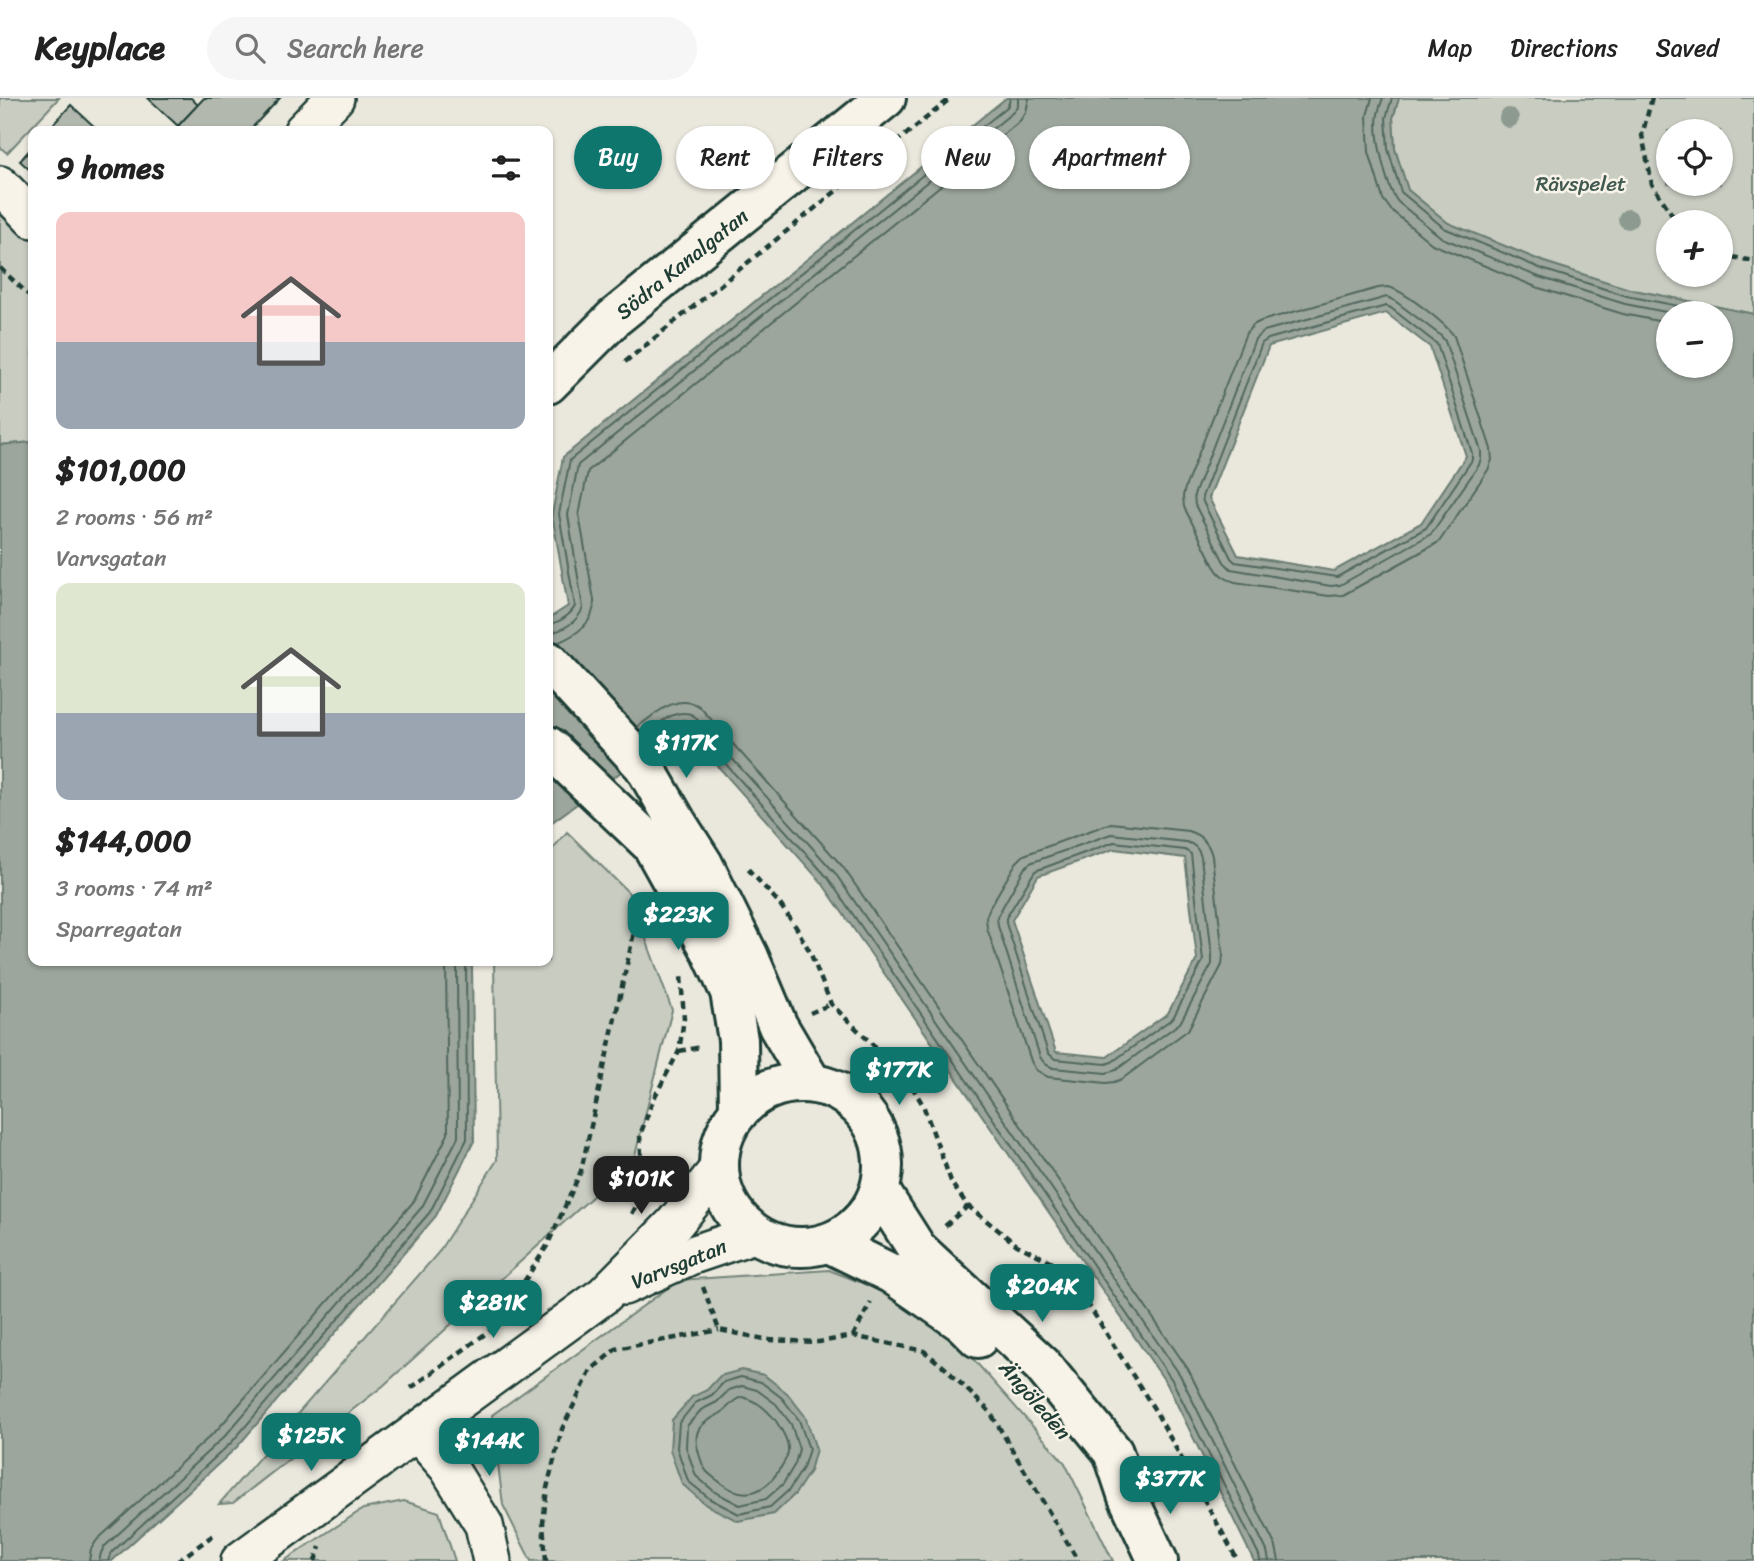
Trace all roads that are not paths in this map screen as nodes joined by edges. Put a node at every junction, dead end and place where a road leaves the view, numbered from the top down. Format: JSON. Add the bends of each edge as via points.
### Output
{"nodes":[{"id":1,"x":335,"y":98,"type":"edge"},
{"id":2,"x":886,"y":98,"type":"edge"},
{"id":3,"x":308,"y":126,"type":"edge"},
{"id":4,"x":0,"y":185,"type":"edge"},
{"id":5,"x":28,"y":214,"type":"edge"},
{"id":6,"x":553,"y":379,"type":"edge"},
{"id":7,"x":553,"y":670,"type":"edge"},
{"id":8,"x":553,"y":704,"type":"edge"},
{"id":9,"x":553,"y":748,"type":"edge"},
{"id":10,"x":626,"y":782,"type":"junction"},
{"id":11,"x":811,"y":1082,"type":"junction"},
{"id":12,"x":739,"y":1108,"type":"junction"},
{"id":13,"x":717,"y":1171,"type":"junction"},
{"id":14,"x":880,"y":1191,"type":"junction"},
{"id":15,"x":754,"y":1234,"type":"junction"},
{"id":16,"x":829,"y":1243,"type":"junction"},
{"id":17,"x":604,"y":1295,"type":"junction"},
{"id":18,"x":417,"y":1432,"type":"junction"},
{"id":19,"x":1128,"y":1497,"type":"junction"},
{"id":20,"x":240,"y":1561,"type":"edge"},
{"id":21,"x":492,"y":1561,"type":"edge"},
{"id":22,"x":1158,"y":1561,"type":"edge"}],
"edges":[{"from":1,"to":3,"type":"street"},
{"from":2,"to":6,"type":"street","name":"Södra Kanalgatan","via":[[614,318]]},
{"from":4,"to":5,"type":"street"},
{"from":7,"to":10,"type":"street"},
{"from":8,"to":10,"type":"street"},
{"from":9,"to":10,"type":"street"},
{"from":10,"to":11,"type":"street","via":[[677,823],[703,864],[778,1026]]},
{"from":10,"to":12,"type":"street","via":[[652,845],[730,992],[738,1040]]},
{"from":11,"to":12,"type":"street","via":[[772,1086]]},
{"from":11,"to":14,"type":"street","via":[[846,1094],[872,1120],[884,1155]]},
{"from":12,"to":13,"type":"street","via":[[722,1136]]},
{"from":13,"to":15,"type":"street","via":[[728,1207]]},
{"from":13,"to":17,"type":"street","name":"Varvsgatan","via":[[674,1224]]},
{"from":14,"to":16,"type":"street","via":[[860,1223]]},
{"from":14,"to":19,"type":"street","name":"Ängöleden","via":[[917,1249],[1042,1365],[1113,1452]]},
{"from":15,"to":16,"type":"street","via":[[797,1248]]},
{"from":15,"to":17,"type":"street","name":"Varvsgatan","via":[[692,1255]]},
{"from":16,"to":19,"type":"street","name":"Ängöleden","via":[[892,1274],[963,1323],[1022,1381],[1093,1467]]},
{"from":17,"to":18,"type":"street","name":"Varvsgatan"},
{"from":18,"to":20,"type":"street","name":"Varvsgatan"},
{"from":18,"to":21,"type":"street","via":[[448,1467],[484,1525]]},
{"from":19,"to":22,"type":"street","name":"Ängöleden"}]}
